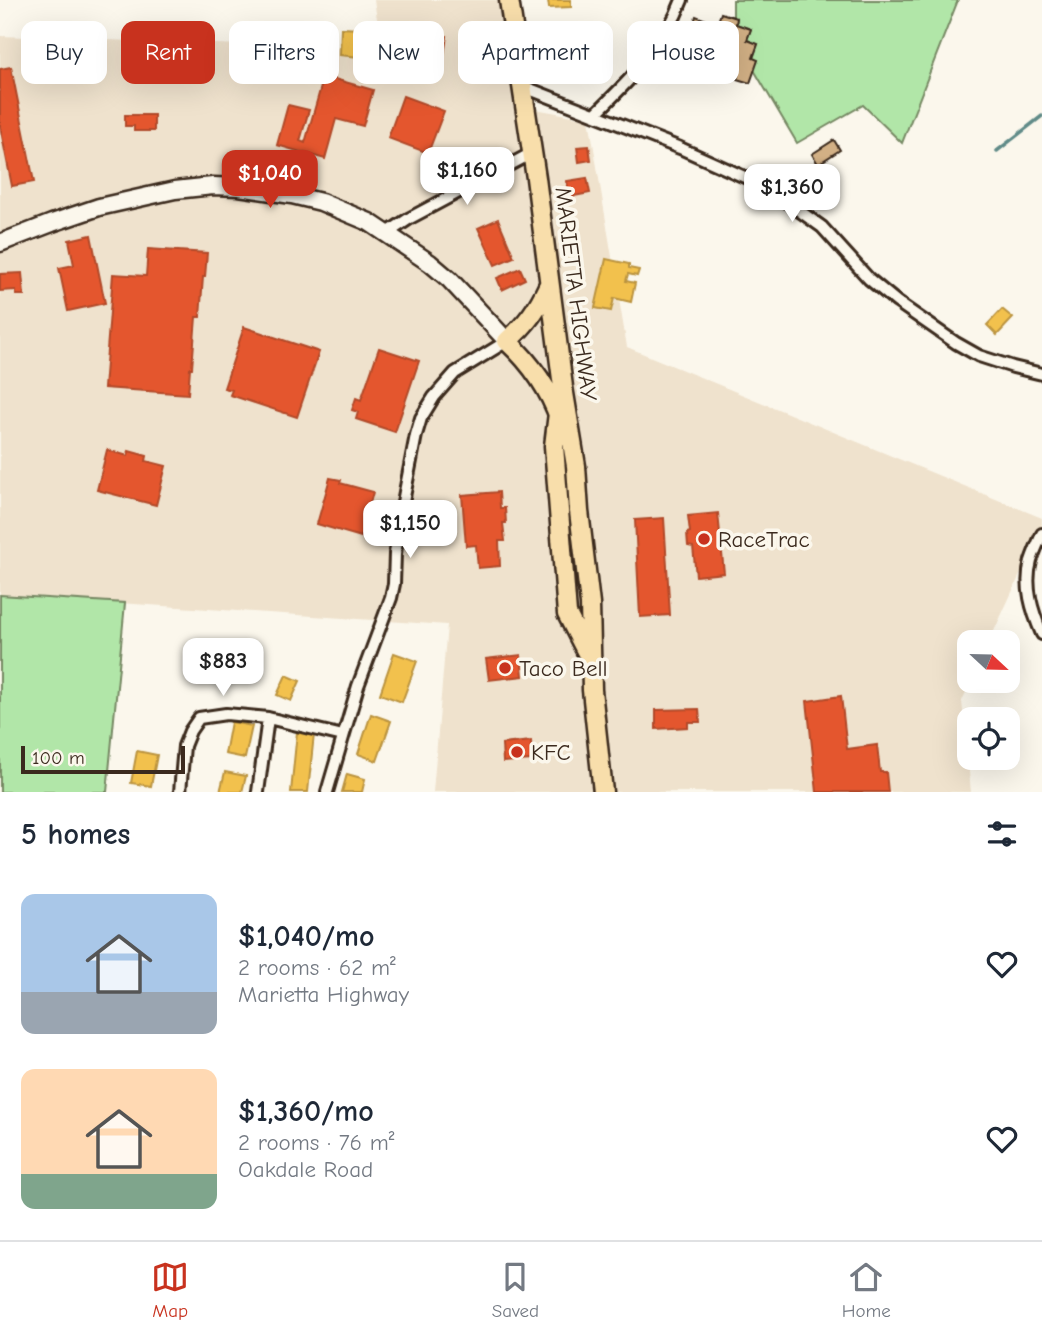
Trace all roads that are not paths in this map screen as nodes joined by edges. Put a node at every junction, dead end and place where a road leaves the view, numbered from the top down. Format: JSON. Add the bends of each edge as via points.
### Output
{"nodes":[{"id":1,"x":509,"y":0,"type":"edge"},
{"id":2,"x":682,"y":0,"type":"edge"},
{"id":3,"x":522,"y":86,"type":"junction"},
{"id":4,"x":595,"y":114,"type":"junction"},
{"id":5,"x":533,"y":153,"type":"junction"},
{"id":6,"x":386,"y":234,"type":"junction"},
{"id":7,"x":0,"y":243,"type":"edge"},
{"id":8,"x":549,"y":284,"type":"junction"},
{"id":9,"x":507,"y":341,"type":"junction"},
{"id":10,"x":1042,"y":374,"type":"edge"},
{"id":11,"x":558,"y":413,"type":"junction"},
{"id":12,"x":576,"y":466,"type":"junction"},
{"id":13,"x":1042,"y":534,"type":"edge"},
{"id":14,"x":1042,"y":634,"type":"edge"},
{"id":15,"x":591,"y":661,"type":"junction"},
{"id":16,"x":268,"y":718,"type":"junction"},
{"id":17,"x":342,"y":736,"type":"junction"},
{"id":18,"x":180,"y":792,"type":"edge"},
{"id":19,"x":258,"y":792,"type":"edge"},
{"id":20,"x":327,"y":792,"type":"edge"},
{"id":21,"x":603,"y":792,"type":"edge"}],
"edges":[{"from":1,"to":3,"type":"main road","name":"MARIETTA HIGHWAY"},
{"from":2,"to":4,"type":"street","via":[[638,71]]},
{"from":3,"to":4,"type":"street"},
{"from":3,"to":5,"type":"main road","name":"MARIETTA HIGHWAY"},
{"from":4,"to":10,"type":"street","via":[[773,192],[822,227],[869,279],[956,343],[979,356]]},
{"from":5,"to":6,"type":"street"},
{"from":5,"to":8,"type":"main road","name":"MARIETTA HIGHWAY"},
{"from":6,"to":7,"type":"main road","name":"MARIETTA HIGHWAY","via":[[321,201],[213,186],[99,207]]},
{"from":6,"to":9,"type":"main road","name":"MARIETTA HIGHWAY","via":[[450,280]]},
{"from":8,"to":9,"type":"main road","via":[[539,307]]},
{"from":8,"to":12,"type":"main road","name":"MARIETTA HIGHWAY"},
{"from":9,"to":11,"type":"main road","name":"MARIETTA HIGHWAY","via":[[542,380]]},
{"from":9,"to":17,"type":"street","via":[[455,373],[421,418],[398,528],[391,598]]},
{"from":11,"to":12,"type":"main road","name":"MARIETTA HIGHWAY"},
{"from":11,"to":15,"type":"main road","name":"MARIETTA HIGHWAY","via":[[554,446],[567,614]]},
{"from":12,"to":15,"type":"main road","name":"MARIETTA HIGHWAY"},
{"from":13,"to":14,"type":"street","via":[[1031,560],[1029,582]]},
{"from":15,"to":21,"type":"main road","name":"MARIETTA HIGHWAY"},
{"from":16,"to":17,"type":"street"},
{"from":16,"to":18,"type":"street","via":[[226,714],[200,718],[184,746]]},
{"from":16,"to":19,"type":"street"},
{"from":17,"to":20,"type":"street"}]}
